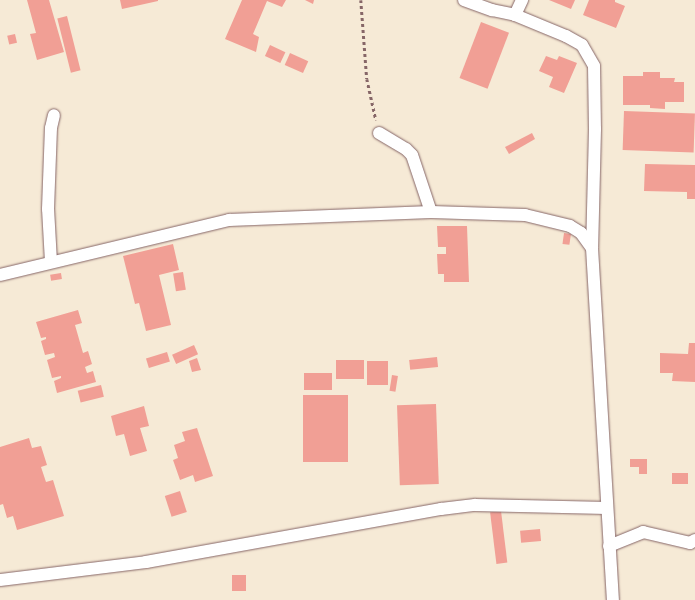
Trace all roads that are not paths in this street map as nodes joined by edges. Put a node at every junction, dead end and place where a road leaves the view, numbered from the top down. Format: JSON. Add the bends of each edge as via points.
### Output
{"nodes":[{"id":1,"x":464,"y":0,"type":"edge"},
{"id":2,"x":522,"y":0,"type":"edge"},
{"id":3,"x":515,"y":15,"type":"junction"},
{"id":4,"x":54,"y":115,"type":"dead end"},
{"id":5,"x":379,"y":133,"type":"road end"},
{"id":6,"x":431,"y":212,"type":"junction"},
{"id":7,"x":592,"y":248,"type":"junction"},
{"id":8,"x":51,"y":262,"type":"junction"},
{"id":9,"x":0,"y":275,"type":"edge"},
{"id":10,"x":607,"y":508,"type":"junction"},
{"id":11,"x":695,"y":540,"type":"edge"},
{"id":12,"x":609,"y":546,"type":"junction"},
{"id":13,"x":0,"y":580,"type":"edge"},
{"id":14,"x":613,"y":600,"type":"edge"}],
"edges":[{"from":1,"to":3,"type":"street"},
{"from":2,"to":3,"type":"street"},
{"from":3,"to":7,"type":"street","via":[[582,45],[594,66]]},
{"from":4,"to":8,"type":"street","via":[[51,128],[48,220]]},
{"from":5,"to":6,"type":"street","via":[[406,148],[412,155]]},
{"from":6,"to":7,"type":"street","via":[[525,215],[551,220],[570,226],[581,233]]},
{"from":6,"to":8,"type":"street","via":[[229,220]]},
{"from":7,"to":10,"type":"street"},
{"from":8,"to":9,"type":"street"},
{"from":10,"to":12,"type":"street"},
{"from":10,"to":13,"type":"street","via":[[475,505],[441,509],[146,562]]},
{"from":11,"to":12,"type":"street","via":[[690,543],[643,532]]},
{"from":12,"to":14,"type":"street"}]}
